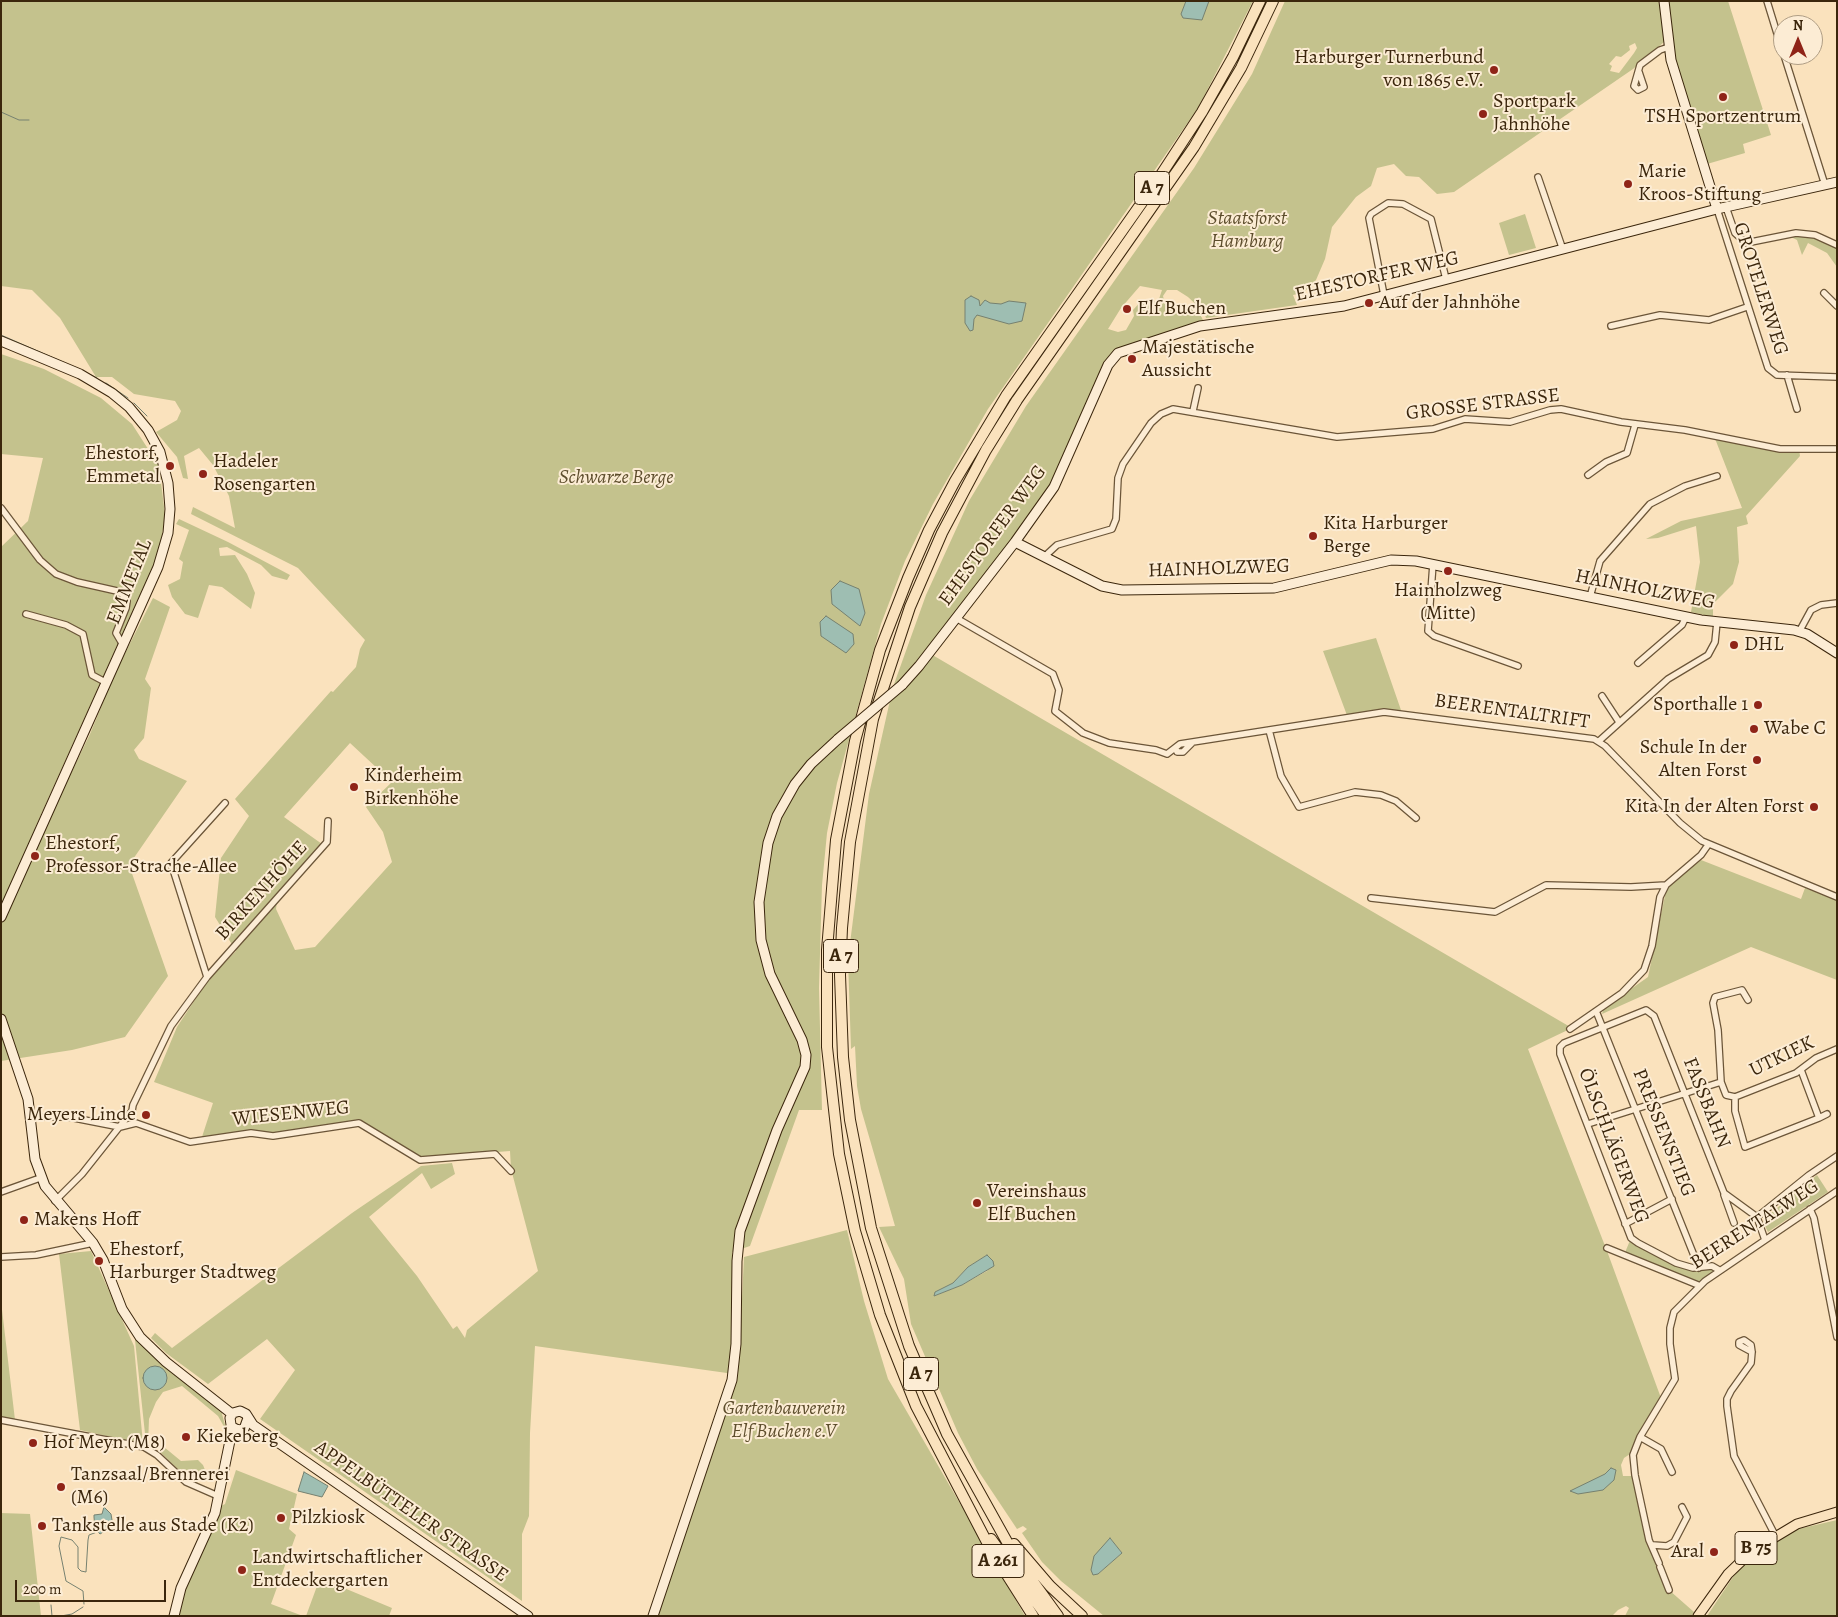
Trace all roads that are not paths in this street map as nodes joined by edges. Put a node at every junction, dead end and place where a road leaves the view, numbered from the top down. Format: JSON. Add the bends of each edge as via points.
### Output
{"nodes":[{"id":1,"x":1260,"y":1,"type":"edge"},
{"id":2,"x":1273,"y":1,"type":"edge"},
{"id":3,"x":1664,"y":1,"type":"edge"},
{"id":4,"x":1766,"y":1,"type":"edge"},
{"id":5,"x":1773,"y":23,"type":"edge"},
{"id":6,"x":1669,"y":47,"type":"junction"},
{"id":7,"x":1787,"y":65,"type":"edge"},
{"id":8,"x":1639,"y":72,"type":"dead end"},
{"id":9,"x":1538,"y":176,"type":"dead end"},
{"id":10,"x":1837,"y":182,"type":"edge"},
{"id":11,"x":1825,"y":185,"type":"junction"},
{"id":12,"x":1722,"y":208,"type":"junction"},
{"id":13,"x":1837,"y":244,"type":"edge"},
{"id":14,"x":1563,"y":250,"type":"junction"},
{"id":15,"x":1446,"y":279,"type":"junction"},
{"id":16,"x":1824,"y":293,"type":"dead end"},
{"id":17,"x":1384,"y":295,"type":"junction"},
{"id":18,"x":1837,"y":306,"type":"edge"},
{"id":19,"x":1747,"y":307,"type":"junction"},
{"id":20,"x":1611,"y":326,"type":"dead end"},
{"id":21,"x":1,"y":341,"type":"edge"},
{"id":22,"x":1788,"y":375,"type":"junction"},
{"id":23,"x":1837,"y":377,"type":"edge"},
{"id":24,"x":1198,"y":388,"type":"dead end"},
{"id":25,"x":1797,"y":409,"type":"dead end"},
{"id":26,"x":1193,"y":412,"type":"junction"},
{"id":27,"x":1635,"y":425,"type":"junction"},
{"id":28,"x":1837,"y":449,"type":"edge"},
{"id":29,"x":1588,"y":474,"type":"dead end"},
{"id":30,"x":1717,"y":476,"type":"dead end"},
{"id":31,"x":1,"y":508,"type":"edge"},
{"id":32,"x":1015,"y":542,"type":"junction"},
{"id":33,"x":1044,"y":557,"type":"junction"},
{"id":34,"x":1433,"y":564,"type":"junction"},
{"id":35,"x":1590,"y":597,"type":"junction"},
{"id":36,"x":1837,"y":603,"type":"edge"},
{"id":37,"x":26,"y":614,"type":"dead end"},
{"id":38,"x":1686,"y":617,"type":"junction"},
{"id":39,"x":956,"y":618,"type":"junction"},
{"id":40,"x":1716,"y":622,"type":"junction"},
{"id":41,"x":1800,"y":632,"type":"junction"},
{"id":42,"x":123,"y":645,"type":"junction"},
{"id":43,"x":1837,"y":654,"type":"edge"},
{"id":44,"x":1638,"y":663,"type":"dead end"},
{"id":45,"x":1518,"y":666,"type":"dead end"},
{"id":46,"x":106,"y":683,"type":"junction"},
{"id":47,"x":1602,"y":696,"type":"dead end"},
{"id":48,"x":1619,"y":722,"type":"junction"},
{"id":49,"x":1270,"y":730,"type":"junction"},
{"id":50,"x":1599,"y":741,"type":"junction"},
{"id":51,"x":225,"y":803,"type":"dead end"},
{"id":52,"x":1416,"y":818,"type":"dead end"},
{"id":53,"x":328,"y":821,"type":"dead end"},
{"id":54,"x":1708,"y":844,"type":"junction"},
{"id":55,"x":1666,"y":884,"type":"junction"},
{"id":56,"x":1837,"y":897,"type":"edge"},
{"id":57,"x":1371,"y":898,"type":"dead end"},
{"id":58,"x":1,"y":917,"type":"edge"},
{"id":59,"x":207,"y":977,"type":"junction"},
{"id":60,"x":1748,"y":1000,"type":"dead end"},
{"id":61,"x":1596,"y":1011,"type":"junction"},
{"id":62,"x":1,"y":1019,"type":"edge"},
{"id":63,"x":1603,"y":1026,"type":"junction"},
{"id":64,"x":1570,"y":1029,"type":"dead end"},
{"id":65,"x":1837,"y":1049,"type":"edge"},
{"id":66,"x":1801,"y":1070,"type":"junction"},
{"id":67,"x":1721,"y":1082,"type":"junction"},
{"id":68,"x":1685,"y":1095,"type":"junction"},
{"id":69,"x":1735,"y":1097,"type":"junction"},
{"id":70,"x":1636,"y":1110,"type":"junction"},
{"id":71,"x":1827,"y":1114,"type":"dead end"},
{"id":72,"x":32,"y":1117,"type":"junction"},
{"id":73,"x":1819,"y":1118,"type":"junction"},
{"id":74,"x":1588,"y":1124,"type":"junction"},
{"id":75,"x":120,"y":1127,"type":"junction"},
{"id":76,"x":1837,"y":1156,"type":"edge"},
{"id":77,"x":511,"y":1171,"type":"dead end"},
{"id":78,"x":40,"y":1178,"type":"junction"},
{"id":79,"x":1837,"y":1191,"type":"edge"},
{"id":80,"x":1,"y":1192,"type":"edge"},
{"id":81,"x":1724,"y":1193,"type":"junction"},
{"id":82,"x":1672,"y":1200,"type":"junction"},
{"id":83,"x":55,"y":1201,"type":"junction"},
{"id":84,"x":1810,"y":1209,"type":"junction"},
{"id":85,"x":1757,"y":1217,"type":"junction"},
{"id":86,"x":1734,"y":1223,"type":"dead end"},
{"id":87,"x":1625,"y":1224,"type":"junction"},
{"id":88,"x":1765,"y":1240,"type":"junction"},
{"id":89,"x":93,"y":1243,"type":"junction"},
{"id":90,"x":1607,"y":1248,"type":"dead end"},
{"id":91,"x":1,"y":1256,"type":"edge"},
{"id":92,"x":1699,"y":1268,"type":"junction"},
{"id":93,"x":1719,"y":1270,"type":"junction"},
{"id":94,"x":1698,"y":1285,"type":"junction"},
{"id":95,"x":1837,"y":1337,"type":"edge"},
{"id":96,"x":1752,"y":1352,"type":"dead end"},
{"id":97,"x":232,"y":1414,"type":"junction"},
{"id":98,"x":248,"y":1418,"type":"junction"},
{"id":99,"x":1,"y":1420,"type":"edge"},
{"id":100,"x":239,"y":1428,"type":"junction"},
{"id":101,"x":1640,"y":1437,"type":"junction"},
{"id":102,"x":274,"y":1438,"type":"junction"},
{"id":103,"x":1672,"y":1472,"type":"dead end"},
{"id":104,"x":218,"y":1496,"type":"junction"},
{"id":105,"x":966,"y":1503,"type":"junction"},
{"id":106,"x":1682,"y":1507,"type":"dead end"},
{"id":107,"x":1837,"y":1512,"type":"edge"},
{"id":108,"x":1003,"y":1533,"type":"junction"},
{"id":109,"x":1774,"y":1535,"type":"junction"},
{"id":110,"x":1652,"y":1545,"type":"junction"},
{"id":111,"x":1669,"y":1590,"type":"dead end"},
{"id":112,"x":174,"y":1616,"type":"edge"},
{"id":113,"x":528,"y":1616,"type":"edge"},
{"id":114,"x":653,"y":1616,"type":"edge"},
{"id":115,"x":1033,"y":1616,"type":"edge"},
{"id":116,"x":1046,"y":1616,"type":"edge"},
{"id":117,"x":1058,"y":1616,"type":"edge"},
{"id":118,"x":1082,"y":1616,"type":"edge"},
{"id":119,"x":1698,"y":1616,"type":"edge"}],
"edges":[{"from":1,"to":105,"type":"highway","number":"A 7","via":[[1233,57],[1197,119],[1033,356],[950,490],[908,578],[880,650],[842,803],[832,878],[826,1004],[829,1078],[839,1154],[855,1231],[883,1323],[922,1418]]},
{"from":2,"to":108,"type":"highway","number":"A 7","via":[[1241,68],[1194,147],[1017,400],[952,512],[910,607],[888,671],[873,719],[855,805],[844,899],[840,995],[846,1088],[861,1185],[888,1284],[923,1380],[954,1449]]},
{"from":3,"to":6,"type":"main road"},
{"from":4,"to":5,"type":"street"},
{"from":6,"to":8,"type":"street","via":[[1640,65]]},
{"from":6,"to":12,"type":"main road"},
{"from":7,"to":11,"type":"street"},
{"from":9,"to":14,"type":"street"},
{"from":10,"to":11,"type":"main road","name":"EHESTORFER WEG"},
{"from":11,"to":12,"type":"main road","name":"EHESTORFER WEG"},
{"from":12,"to":13,"type":"street","via":[[1734,233],[1746,243],[1796,233],[1816,235]]},
{"from":12,"to":14,"type":"main road","name":"EHESTORFER WEG"},
{"from":12,"to":19,"type":"street","name":"GROTELERWEG"},
{"from":14,"to":15,"type":"main road","name":"EHESTORFER WEG"},
{"from":15,"to":17,"type":"main road","name":"EHESTORFER WEG"},
{"from":15,"to":17,"type":"street","via":[[1431,219],[1404,204],[1388,203],[1369,218]]},
{"from":16,"to":18,"type":"street"},
{"from":17,"to":32,"type":"main road","name":"EHESTORFER WEG","via":[[1320,311],[1200,326],[1118,354],[1108,365],[1054,486]]},
{"from":19,"to":20,"type":"street","via":[[1709,320],[1660,315]]},
{"from":19,"to":22,"type":"street","name":"GROTELERWEG","via":[[1768,368],[1778,375]]},
{"from":21,"to":42,"type":"main road","name":"EMMETAL","via":[[73,371],[112,393],[141,421],[160,452],[170,496],[168,532],[158,567]]},
{"from":22,"to":23,"type":"street","name":"GROTELERWEG"},
{"from":22,"to":25,"type":"street"},
{"from":24,"to":26,"type":"street"},
{"from":26,"to":27,"type":"street","name":"GROSSE STRASSE","via":[[1337,437],[1434,429],[1465,419],[1510,422],[1558,409]]},
{"from":26,"to":33,"type":"street","name":"GROSSE STRASSE","via":[[1169,410],[1145,430],[1120,471],[1116,519],[1112,529],[1057,545]]},
{"from":27,"to":28,"type":"street","name":"GROSSE STRASSE","via":[[1685,430],[1780,449]]},
{"from":27,"to":29,"type":"street","via":[[1627,453]]},
{"from":30,"to":35,"type":"street","via":[[1684,486],[1650,504],[1600,561]]},
{"from":31,"to":42,"type":"street","via":[[40,560],[56,574],[123,595],[127,601],[126,608],[116,633]]},
{"from":32,"to":33,"type":"main road","name":"HAINHOLZWEG"},
{"from":32,"to":39,"type":"main road","name":"EHESTORFER WEG"},
{"from":33,"to":34,"type":"main road","name":"HAINHOLZWEG","via":[[1102,586],[1122,590],[1274,588],[1391,560]]},
{"from":34,"to":35,"type":"main road","name":"HAINHOLZWEG"},
{"from":34,"to":45,"type":"street","via":[[1428,631]]},
{"from":35,"to":38,"type":"main road","name":"HAINHOLZWEG"},
{"from":36,"to":41,"type":"street","via":[[1811,610]]},
{"from":37,"to":46,"type":"street","name":"EMMETAL","via":[[66,625],[83,634],[92,676]]},
{"from":38,"to":40,"type":"main road","name":"HAINHOLZWEG"},
{"from":38,"to":44,"type":"street","via":[[1682,625]]},
{"from":39,"to":49,"type":"street","name":"BEERENTALTRIFT","via":[[1053,674],[1059,690],[1055,711],[1083,733],[1109,743],[1167,754],[1176,749],[1183,752],[1193,742]]},
{"from":39,"to":114,"type":"main road","name":"EHESTORFER WEG","bridge":true,"via":[[902,685],[811,764],[783,804],[768,843],[759,923],[764,955],[802,1040],[806,1062],[740,1230],[732,1380]]},
{"from":40,"to":41,"type":"main road","name":"HAINHOLZWEG"},
{"from":40,"to":48,"type":"street","via":[[1715,642],[1708,654],[1668,680]]},
{"from":41,"to":43,"type":"main road","name":"HAINHOLZWEG"},
{"from":42,"to":46,"type":"main road","name":"EMMETAL"},
{"from":46,"to":58,"type":"main road","name":"EMMETAL"},
{"from":47,"to":48,"type":"street"},
{"from":48,"to":50,"type":"street"},
{"from":49,"to":50,"type":"street","name":"BEERENTALTRIFT","via":[[1384,712],[1582,736]]},
{"from":49,"to":52,"type":"street","via":[[1281,776],[1300,807],[1355,792],[1381,795],[1396,801]]},
{"from":50,"to":54,"type":"street","name":"BEERENTALTRIFT","via":[[1680,823]]},
{"from":51,"to":59,"type":"street","via":[[171,863]]},
{"from":53,"to":59,"type":"street","name":"BIRKENHÖHE","via":[[327,842]]},
{"from":54,"to":55,"type":"street"},
{"from":54,"to":56,"type":"street","name":"BEERENTALTRIFT"},
{"from":55,"to":57,"type":"street","via":[[1631,887],[1546,885],[1495,912]]},
{"from":55,"to":61,"type":"street","via":[[1660,896],[1652,946],[1644,970],[1622,993]]},
{"from":59,"to":75,"type":"street","name":"BIRKENHÖHE","via":[[171,1026],[132,1111]]},
{"from":60,"to":67,"type":"street","via":[[1742,990],[1714,997]]},
{"from":61,"to":63,"type":"street","name":"PRESSENSTIEG"},
{"from":61,"to":64,"type":"street"},
{"from":62,"to":72,"type":"main road"},
{"from":63,"to":68,"type":"street","name":"FASSBAHN","via":[[1646,1010],[1654,1016]]},
{"from":63,"to":70,"type":"street","name":"PRESSENSTIEG"},
{"from":63,"to":74,"type":"street","name":"ÖLSCHLÄGERWEG","via":[[1560,1047]]},
{"from":65,"to":66,"type":"street","name":"UTKIEK","via":[[1816,1058]]},
{"from":66,"to":69,"type":"street","name":"UTKIEK"},
{"from":66,"to":73,"type":"street"},
{"from":67,"to":68,"type":"street"},
{"from":67,"to":69,"type":"street","name":"UTKIEK","via":[[1726,1095]]},
{"from":68,"to":70,"type":"street"},
{"from":68,"to":81,"type":"street","name":"FASSBAHN"},
{"from":69,"to":73,"type":"street","via":[[1735,1111],[1745,1147]]},
{"from":70,"to":74,"type":"street"},
{"from":70,"to":82,"type":"street","name":"PRESSENSTIEG"},
{"from":71,"to":73,"type":"street"},
{"from":72,"to":75,"type":"street","via":[[70,1117]]},
{"from":72,"to":78,"type":"main road","via":[[33,1149]]},
{"from":74,"to":87,"type":"street","name":"ÖLSCHLÄGERWEG"},
{"from":75,"to":77,"type":"street","name":"WIESENWEG","via":[[136,1123],[190,1142],[252,1133],[273,1136],[359,1123],[420,1160],[496,1154]]},
{"from":75,"to":83,"type":"street","name":"BIRKENHÖHE","via":[[71,1187]]},
{"from":76,"to":85,"type":"street"},
{"from":78,"to":80,"type":"street"},
{"from":78,"to":83,"type":"main road"},
{"from":79,"to":84,"type":"street","name":"BEERENTALWEG"},
{"from":81,"to":85,"type":"street"},
{"from":81,"to":86,"type":"street","name":"FASSBAHN"},
{"from":82,"to":87,"type":"street"},
{"from":82,"to":92,"type":"street","name":"PRESSENSTIEG"},
{"from":83,"to":89,"type":"main road"},
{"from":84,"to":88,"type":"street","name":"BEERENTALWEG"},
{"from":84,"to":95,"type":"street"},
{"from":85,"to":88,"type":"street"},
{"from":87,"to":92,"type":"street","name":"ÖLSCHLÄGERWEG","via":[[1631,1238],[1638,1244],[1676,1264]]},
{"from":88,"to":93,"type":"street","name":"BEERENTALWEG"},
{"from":89,"to":91,"type":"street","via":[[36,1255]]},
{"from":89,"to":97,"type":"main road","via":[[122,1309],[140,1337]]},
{"from":90,"to":94,"type":"street","name":"BEERENTALWEG"},
{"from":92,"to":93,"type":"street","name":"ÖLSCHLÄGERWEG","via":[[1712,1266]]},
{"from":93,"to":94,"type":"street","name":"BEERENTALWEG"},
{"from":94,"to":101,"type":"street","via":[[1674,1312],[1670,1344],[1675,1379]]},
{"from":96,"to":109,"type":"street","via":[[1751,1363],[1731,1391],[1727,1406],[1734,1456]]},
{"from":97,"to":98,"type":"main road","via":[[242,1412]]},
{"from":97,"to":100,"type":"main road","via":[[230,1420]]},
{"from":98,"to":100,"type":"main road","via":[[248,1424]]},
{"from":98,"to":102,"type":"main road","name":"APPELBÜTTELER STRASSE"},
{"from":99,"to":104,"type":"street","via":[[144,1447],[157,1454],[186,1482]]},
{"from":100,"to":102,"type":"main road","name":"APPELBÜTTELER STRASSE","via":[[257,1430]]},
{"from":100,"to":104,"type":"main road","via":[[230,1443]]},
{"from":101,"to":103,"type":"street","via":[[1661,1449]]},
{"from":101,"to":110,"type":"street","via":[[1633,1462]]},
{"from":102,"to":113,"type":"main road","name":"APPELBÜTTELER STRASSE"},
{"from":104,"to":112,"type":"main road","via":[[216,1512],[181,1588]]},
{"from":105,"to":115,"type":"highway","number":"A 261"},
{"from":105,"to":116,"type":"highway","number":"A 7"},
{"from":106,"to":110,"type":"street","via":[[1686,1517],[1674,1542],[1667,1546]]},
{"from":107,"to":109,"type":"main road","number":"B 75"},
{"from":108,"to":117,"type":"highway","number":"A 7","via":[[1016,1558]]},
{"from":108,"to":118,"type":"highway","number":"A 261"},
{"from":109,"to":119,"type":"main road","number":"B 75","via":[[1728,1574]]},
{"from":110,"to":111,"type":"street"}]}
